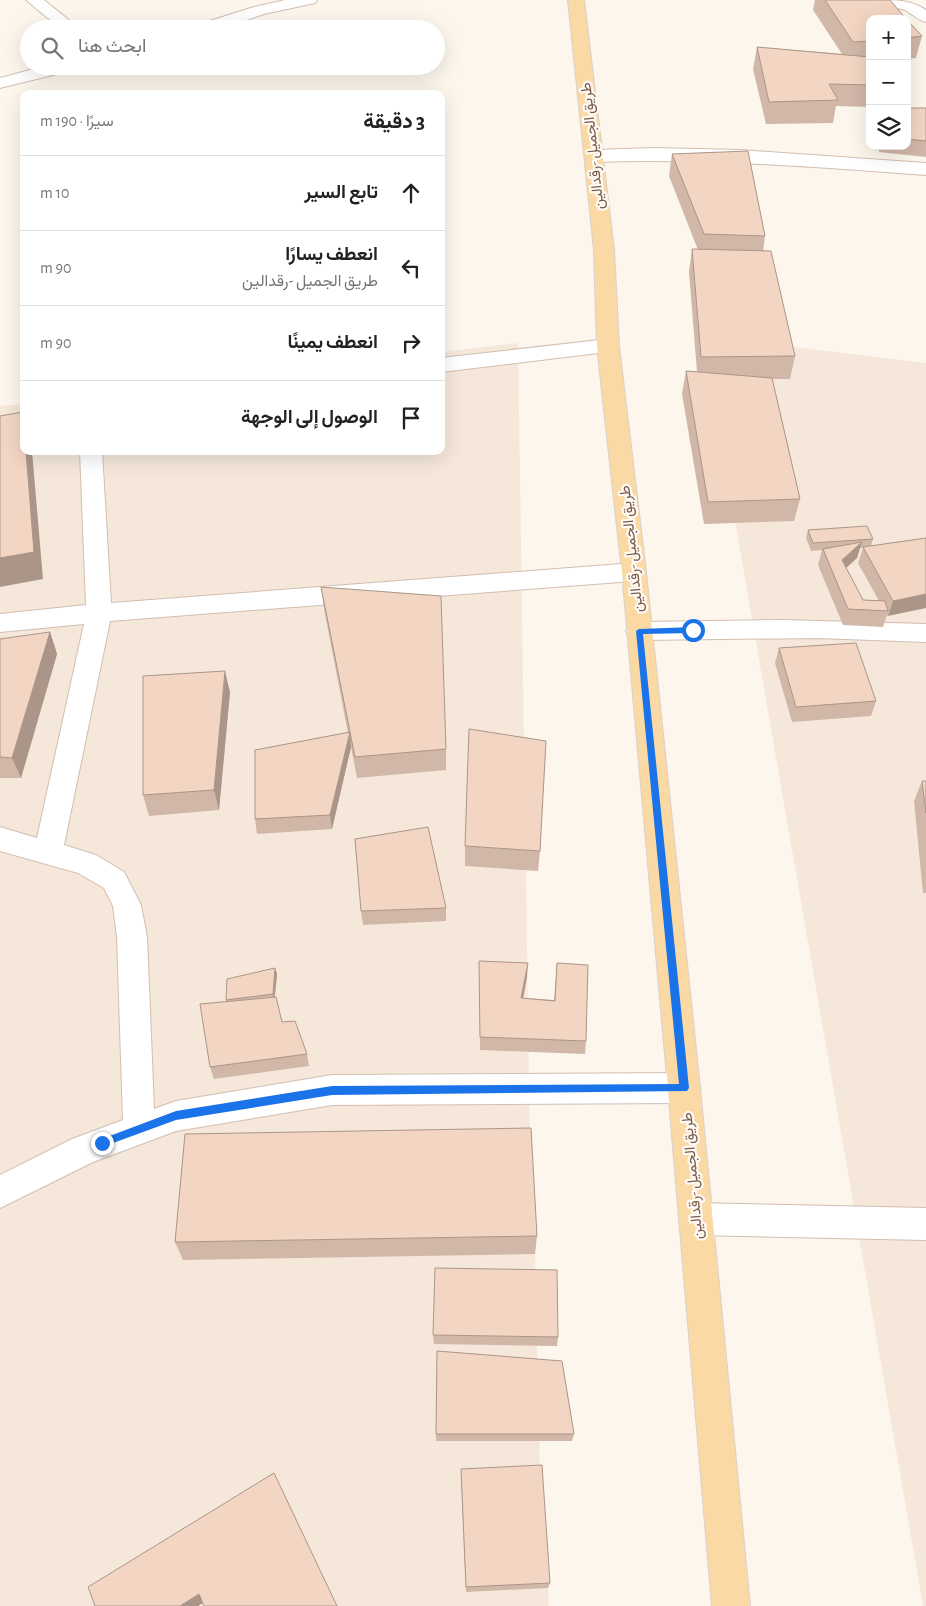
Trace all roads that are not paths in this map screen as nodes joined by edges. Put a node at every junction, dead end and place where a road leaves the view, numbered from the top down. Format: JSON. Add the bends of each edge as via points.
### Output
{"nodes":[{"id":1,"x":34,"y":0,"type":"edge"},
{"id":2,"x":308,"y":0,"type":"edge"},
{"id":3,"x":576,"y":0,"type":"edge"},
{"id":4,"x":888,"y":0,"type":"edge"},
{"id":5,"x":926,"y":17,"type":"edge"},
{"id":6,"x":60,"y":20,"type":"edge"},
{"id":7,"x":230,"y":20,"type":"edge"},
{"id":8,"x":33,"y":75,"type":"edge"},
{"id":9,"x":0,"y":84,"type":"edge"},
{"id":10,"x":594,"y":156,"type":"junction"},
{"id":11,"x":926,"y":169,"type":"edge"},
{"id":12,"x":608,"y":346,"type":"junction"},
{"id":13,"x":445,"y":365,"type":"edge"},
{"id":14,"x":91,"y":455,"type":"edge"},
{"id":15,"x":634,"y":572,"type":"junction"},
{"id":16,"x":99,"y":613,"type":"junction"},
{"id":17,"x":0,"y":623,"type":"edge"},
{"id":18,"x":639,"y":631,"type":"junction"},
{"id":19,"x":926,"y":633,"type":"edge"},
{"id":20,"x":0,"y":839,"type":"edge"},
{"id":21,"x":48,"y":852,"type":"junction"},
{"id":22,"x":684,"y":1088,"type":"junction"},
{"id":23,"x":139,"y":1129,"type":"junction"},
{"id":24,"x":0,"y":1192,"type":"edge"},
{"id":25,"x":696,"y":1220,"type":"junction"},
{"id":26,"x":926,"y":1224,"type":"edge"},
{"id":27,"x":731,"y":1606,"type":"edge"}],
"edges":[{"from":1,"to":6,"type":"street"},
{"from":2,"to":7,"type":"street"},
{"from":3,"to":10,"type":"main road","name":"طريق الجميل -رقدالين"},
{"from":4,"to":5,"type":"street","via":[[911,7]]},
{"from":8,"to":9,"type":"street"},
{"from":10,"to":11,"type":"street","via":[[740,156]]},
{"from":10,"to":12,"type":"main road","name":"طريق الجميل -رقدالين","via":[[604,250]]},
{"from":12,"to":13,"type":"street"},
{"from":12,"to":15,"type":"main road","name":"طريق الجميل -رقدالين"},
{"from":14,"to":16,"type":"street"},
{"from":15,"to":16,"type":"street"},
{"from":15,"to":18,"type":"main road","name":"طريق الجميل -رقدالين"},
{"from":16,"to":17,"type":"street"},
{"from":16,"to":21,"type":"street"},
{"from":18,"to":19,"type":"street","via":[[783,628]]},
{"from":18,"to":22,"type":"main road","name":"طريق الجميل -رقدالين"},
{"from":20,"to":21,"type":"street"},
{"from":21,"to":23,"type":"street","via":[[86,863],[114,880],[128,904]]},
{"from":22,"to":23,"type":"street","via":[[332,1090],[176,1116]]},
{"from":22,"to":25,"type":"main road","name":"طريق الجميل -رقدالين"},
{"from":23,"to":24,"type":"street","via":[[83,1150]]},
{"from":25,"to":26,"type":"street"},
{"from":25,"to":27,"type":"main road","name":"طريق الجميل -رقدالين"}]}
